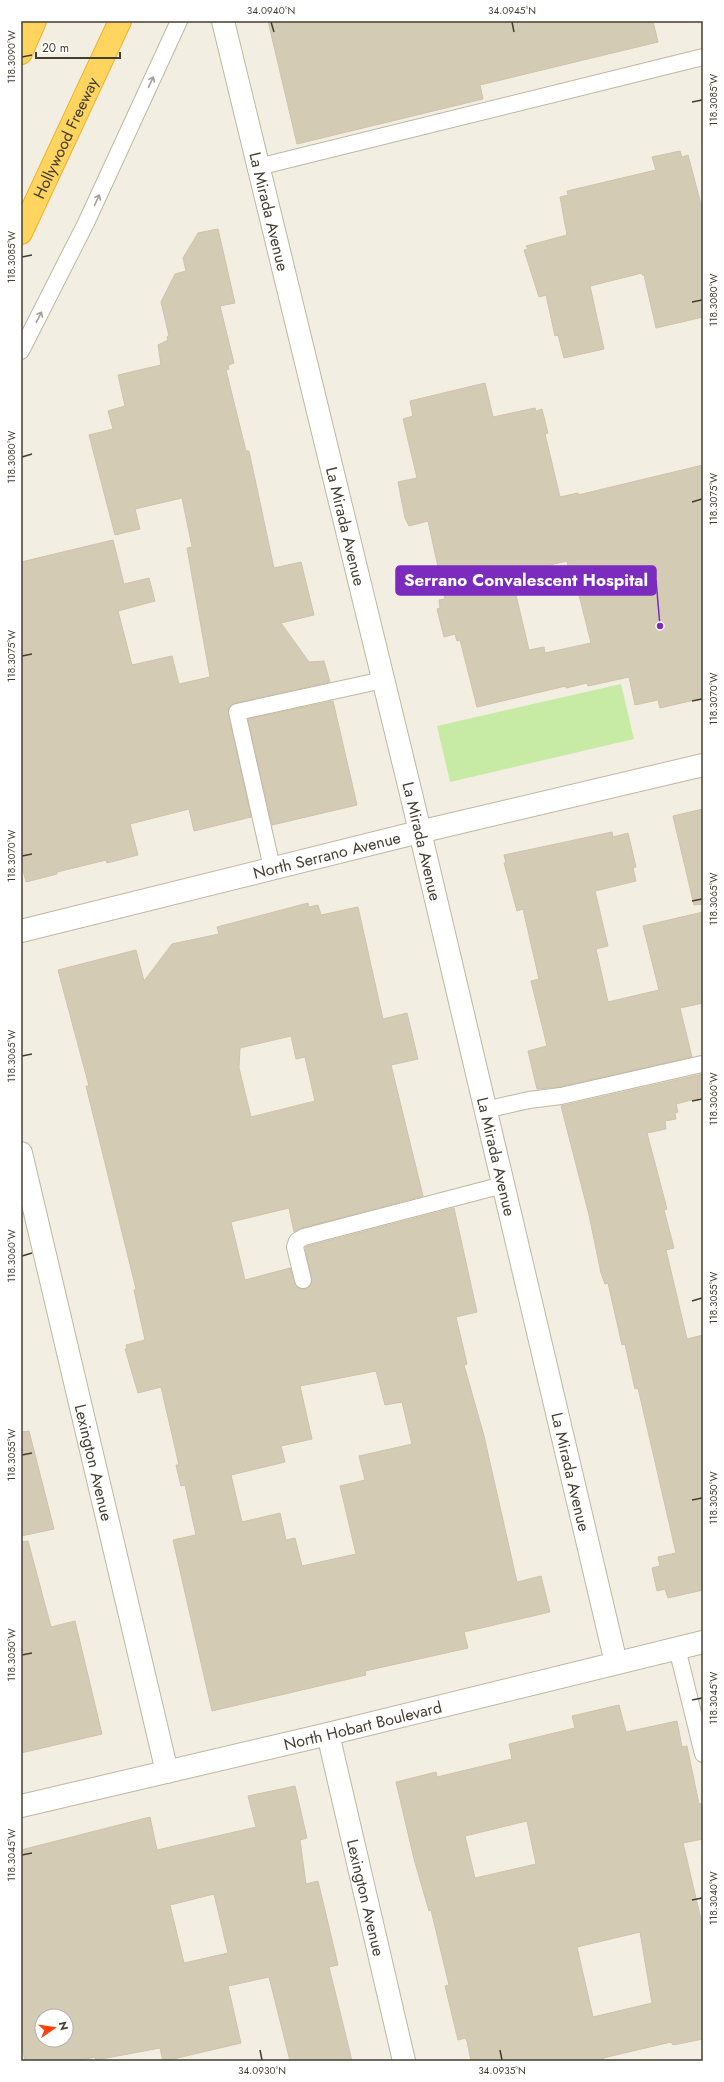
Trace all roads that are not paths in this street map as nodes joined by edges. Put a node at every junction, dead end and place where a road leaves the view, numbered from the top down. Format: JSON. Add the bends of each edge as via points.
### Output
{"nodes":[{"id":1,"x":35,"y":21,"type":"edge"},
{"id":2,"x":120,"y":21,"type":"edge"},
{"id":3,"x":179,"y":21,"type":"edge"},
{"id":4,"x":222,"y":21,"type":"edge"},
{"id":5,"x":21,"y":53,"type":"edge"},
{"id":6,"x":703,"y":57,"type":"edge"},
{"id":7,"x":258,"y":167,"type":"junction"},
{"id":8,"x":21,"y":233,"type":"edge"},
{"id":9,"x":21,"y":351,"type":"edge"},
{"id":10,"x":383,"y":680,"type":"junction"},
{"id":11,"x":703,"y":765,"type":"edge"},
{"id":12,"x":420,"y":832,"type":"junction"},
{"id":13,"x":272,"y":868,"type":"junction"},
{"id":14,"x":21,"y":931,"type":"edge"},
{"id":15,"x":702,"y":1064,"type":"edge"},
{"id":16,"x":485,"y":1110,"type":"junction"},
{"id":17,"x":21,"y":1153,"type":"edge"},
{"id":18,"x":503,"y":1185,"type":"junction"},
{"id":19,"x":302,"y":1280,"type":"dead end"},
{"id":20,"x":703,"y":1642,"type":"edge"},
{"id":21,"x":677,"y":1648,"type":"junction"},
{"id":22,"x":616,"y":1663,"type":"junction"},
{"id":23,"x":328,"y":1734,"type":"junction"},
{"id":24,"x":703,"y":1754,"type":"edge"},
{"id":25,"x":166,"y":1772,"type":"junction"},
{"id":26,"x":21,"y":1806,"type":"edge"},
{"id":27,"x":404,"y":2061,"type":"edge"}],
"edges":[{"from":1,"to":5,"type":"highway"},
{"from":2,"to":8,"type":"highway","name":"Hollywood Freeway"},
{"from":9,"to":3,"type":"lane","one_way":true,"via":[[86,223]]},
{"from":4,"to":7,"type":"street","name":"La Mirada Avenue"},
{"from":6,"to":7,"type":"lane"},
{"from":7,"to":10,"type":"street","name":"La Mirada Avenue"},
{"from":10,"to":12,"type":"street","name":"La Mirada Avenue"},
{"from":10,"to":13,"type":"lane","via":[[237,712]]},
{"from":11,"to":12,"type":"street","name":"North Serrano Avenue"},
{"from":12,"to":13,"type":"street","name":"North Serrano Avenue"},
{"from":12,"to":16,"type":"street","name":"La Mirada Avenue"},
{"from":13,"to":14,"type":"street","name":"North Serrano Avenue"},
{"from":15,"to":16,"type":"lane","via":[[561,1096],[528,1100]]},
{"from":16,"to":18,"type":"street","name":"La Mirada Avenue"},
{"from":17,"to":25,"type":"street","name":"Lexington Avenue"},
{"from":18,"to":19,"type":"lane","via":[[304,1237],[297,1241],[295,1247]]},
{"from":18,"to":22,"type":"street","name":"La Mirada Avenue"},
{"from":20,"to":21,"type":"street","name":"North Hobart Boulevard"},
{"from":21,"to":22,"type":"street","name":"North Hobart Boulevard"},
{"from":21,"to":24,"type":"lane"},
{"from":22,"to":23,"type":"street","name":"North Hobart Boulevard"},
{"from":23,"to":25,"type":"street","name":"North Hobart Boulevard"},
{"from":23,"to":27,"type":"street","name":"Lexington Avenue"},
{"from":25,"to":26,"type":"street","name":"North Hobart Boulevard"}]}
